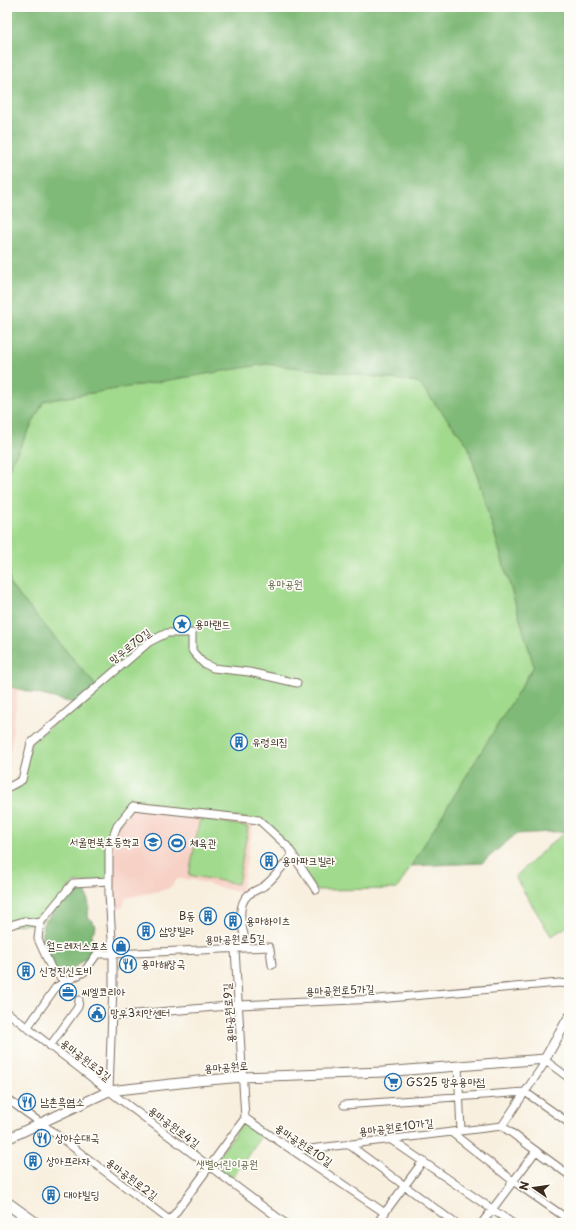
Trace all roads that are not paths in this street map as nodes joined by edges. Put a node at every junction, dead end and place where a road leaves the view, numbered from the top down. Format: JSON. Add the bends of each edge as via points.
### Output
{"nodes":[{"id":1,"x":297,"y":683,"type":"dead end"},
{"id":2,"x":7,"y":788,"type":"edge"},
{"id":3,"x":293,"y":854,"type":"junction"},
{"id":4,"x":109,"y":881,"type":"junction"},
{"id":5,"x":316,"y":890,"type":"dead end"},
{"id":6,"x":40,"y":923,"type":"junction"},
{"id":7,"x":7,"y":926,"type":"edge"},
{"id":8,"x":247,"y":948,"type":"junction"},
{"id":9,"x":236,"y":949,"type":"junction"},
{"id":10,"x":113,"y":954,"type":"junction"},
{"id":11,"x":272,"y":965,"type":"dead end"},
{"id":12,"x":66,"y":982,"type":"junction"},
{"id":13,"x":569,"y":984,"type":"edge"},
{"id":14,"x":78,"y":1000,"type":"dead end"},
{"id":15,"x":239,"y":1005,"type":"junction"},
{"id":16,"x":7,"y":1012,"type":"edge"},
{"id":17,"x":112,"y":1016,"type":"junction"},
{"id":18,"x":569,"y":1018,"type":"edge"},
{"id":19,"x":27,"y":1028,"type":"junction"},
{"id":20,"x":50,"y":1046,"type":"junction"},
{"id":21,"x":545,"y":1060,"type":"junction"},
{"id":22,"x":458,"y":1066,"type":"junction"},
{"id":23,"x":243,"y":1077,"type":"junction"},
{"id":24,"x":569,"y":1078,"type":"edge"},
{"id":25,"x":109,"y":1091,"type":"junction"},
{"id":26,"x":524,"y":1092,"type":"junction"},
{"id":27,"x":459,"y":1097,"type":"junction"},
{"id":28,"x":7,"y":1099,"type":"edge"},
{"id":29,"x":344,"y":1105,"type":"dead end"},
{"id":30,"x":245,"y":1118,"type":"junction"},
{"id":31,"x":41,"y":1123,"type":"junction"},
{"id":32,"x":569,"y":1123,"type":"edge"},
{"id":33,"x":502,"y":1126,"type":"junction"},
{"id":34,"x":461,"y":1131,"type":"junction"},
{"id":35,"x":451,"y":1132,"type":"junction"},
{"id":36,"x":7,"y":1139,"type":"edge"},
{"id":37,"x":390,"y":1139,"type":"junction"},
{"id":38,"x":348,"y":1144,"type":"junction"},
{"id":39,"x":294,"y":1151,"type":"junction"},
{"id":40,"x":536,"y":1151,"type":"junction"},
{"id":41,"x":423,"y":1161,"type":"junction"},
{"id":42,"x":210,"y":1168,"type":"junction"},
{"id":43,"x":569,"y":1175,"type":"edge"},
{"id":44,"x":514,"y":1181,"type":"junction"},
{"id":45,"x":405,"y":1186,"type":"junction"},
{"id":46,"x":7,"y":1203,"type":"edge"},
{"id":47,"x":493,"y":1209,"type":"junction"},
{"id":48,"x":385,"y":1213,"type":"junction"},
{"id":49,"x":569,"y":1220,"type":"edge"},
{"id":50,"x":170,"y":1222,"type":"edge"},
{"id":51,"x":35,"y":1223,"type":"edge"},
{"id":52,"x":285,"y":1223,"type":"edge"},
{"id":53,"x":377,"y":1223,"type":"edge"},
{"id":54,"x":455,"y":1223,"type":"edge"},
{"id":55,"x":482,"y":1223,"type":"edge"},
{"id":56,"x":512,"y":1223,"type":"edge"}],
"edges":[{"from":1,"to":2,"type":"street","name":"망우로70길","via":[[249,672],[213,668],[203,664],[192,650],[192,633],[167,633],[149,642],[31,743],[22,780]]},
{"from":3,"to":4,"type":"street","via":[[288,846],[259,820],[133,806],[117,826],[109,847]]},
{"from":3,"to":5,"type":"street"},
{"from":3,"to":8,"type":"street","via":[[266,885],[244,900],[240,913]]},
{"from":4,"to":6,"type":"street","via":[[73,883]]},
{"from":4,"to":10,"type":"street"},
{"from":6,"to":7,"type":"street","via":[[24,921]]},
{"from":6,"to":12,"type":"street","via":[[39,941],[48,963]]},
{"from":8,"to":9,"type":"street","name":"용마공원로5길"},
{"from":8,"to":11,"type":"street","name":"용마공원로5길","via":[[270,947]]},
{"from":9,"to":10,"type":"street","name":"용마공원로5길"},
{"from":9,"to":15,"type":"street","name":"용마공원로9길"},
{"from":10,"to":12,"type":"street","via":[[97,954],[84,972]]},
{"from":10,"to":17,"type":"street"},
{"from":12,"to":19,"type":"street","via":[[56,987]]},
{"from":13,"to":15,"type":"street","name":"용마공원로5가길","via":[[378,1000]]},
{"from":14,"to":20,"type":"street","name":"용마공원로3길","via":[[78,1007]]},
{"from":15,"to":17,"type":"street","name":"용마공원로5가길"},
{"from":15,"to":23,"type":"street","name":"용마공원로9길"},
{"from":16,"to":19,"type":"street","name":"용마공원로3길"},
{"from":17,"to":25,"type":"street"},
{"from":18,"to":21,"type":"street"},
{"from":19,"to":20,"type":"street","name":"용마공원로3길"},
{"from":20,"to":25,"type":"street","name":"용마공원로3길"},
{"from":21,"to":22,"type":"street","name":"용마공원로"},
{"from":21,"to":24,"type":"street"},
{"from":21,"to":26,"type":"street"},
{"from":22,"to":23,"type":"street","name":"용마공원로","via":[[383,1072]]},
{"from":22,"to":27,"type":"street"},
{"from":23,"to":25,"type":"street","name":"용마공원로"},
{"from":23,"to":30,"type":"street"},
{"from":25,"to":31,"type":"street","name":"용마공원로"},
{"from":25,"to":42,"type":"street","name":"용마공원로4길"},
{"from":26,"to":27,"type":"street"},
{"from":26,"to":32,"type":"street"},
{"from":26,"to":33,"type":"street"},
{"from":27,"to":29,"type":"street"},
{"from":27,"to":34,"type":"street"},
{"from":28,"to":31,"type":"street","name":"용마공원로2길"},
{"from":30,"to":39,"type":"street","name":"용마공원로10길"},
{"from":30,"to":42,"type":"street"},
{"from":31,"to":36,"type":"street","name":"용마공원로"},
{"from":31,"to":50,"type":"street","name":"용마공원로2길"},
{"from":33,"to":34,"type":"street","name":"용마공원로10가길"},
{"from":33,"to":40,"type":"street"},
{"from":34,"to":35,"type":"street","name":"용마공원로10가길"},
{"from":35,"to":37,"type":"street","name":"용마공원로10가길"},
{"from":35,"to":44,"type":"street"},
{"from":37,"to":38,"type":"street","name":"용마공원로10가길"},
{"from":37,"to":41,"type":"street"},
{"from":38,"to":39,"type":"street","name":"용마공원로10가길"},
{"from":38,"to":45,"type":"street"},
{"from":39,"to":48,"type":"street","name":"용마공원로10길"},
{"from":40,"to":43,"type":"street"},
{"from":40,"to":44,"type":"street"},
{"from":41,"to":45,"type":"street"},
{"from":41,"to":47,"type":"street"},
{"from":42,"to":50,"type":"street"},
{"from":42,"to":52,"type":"street","name":"용마공원로4길"},
{"from":44,"to":47,"type":"street"},
{"from":44,"to":49,"type":"street"},
{"from":45,"to":48,"type":"street"},
{"from":45,"to":54,"type":"street"},
{"from":46,"to":51,"type":"main road"},
{"from":47,"to":55,"type":"street"},
{"from":47,"to":56,"type":"street"},
{"from":48,"to":53,"type":"street"}]}
